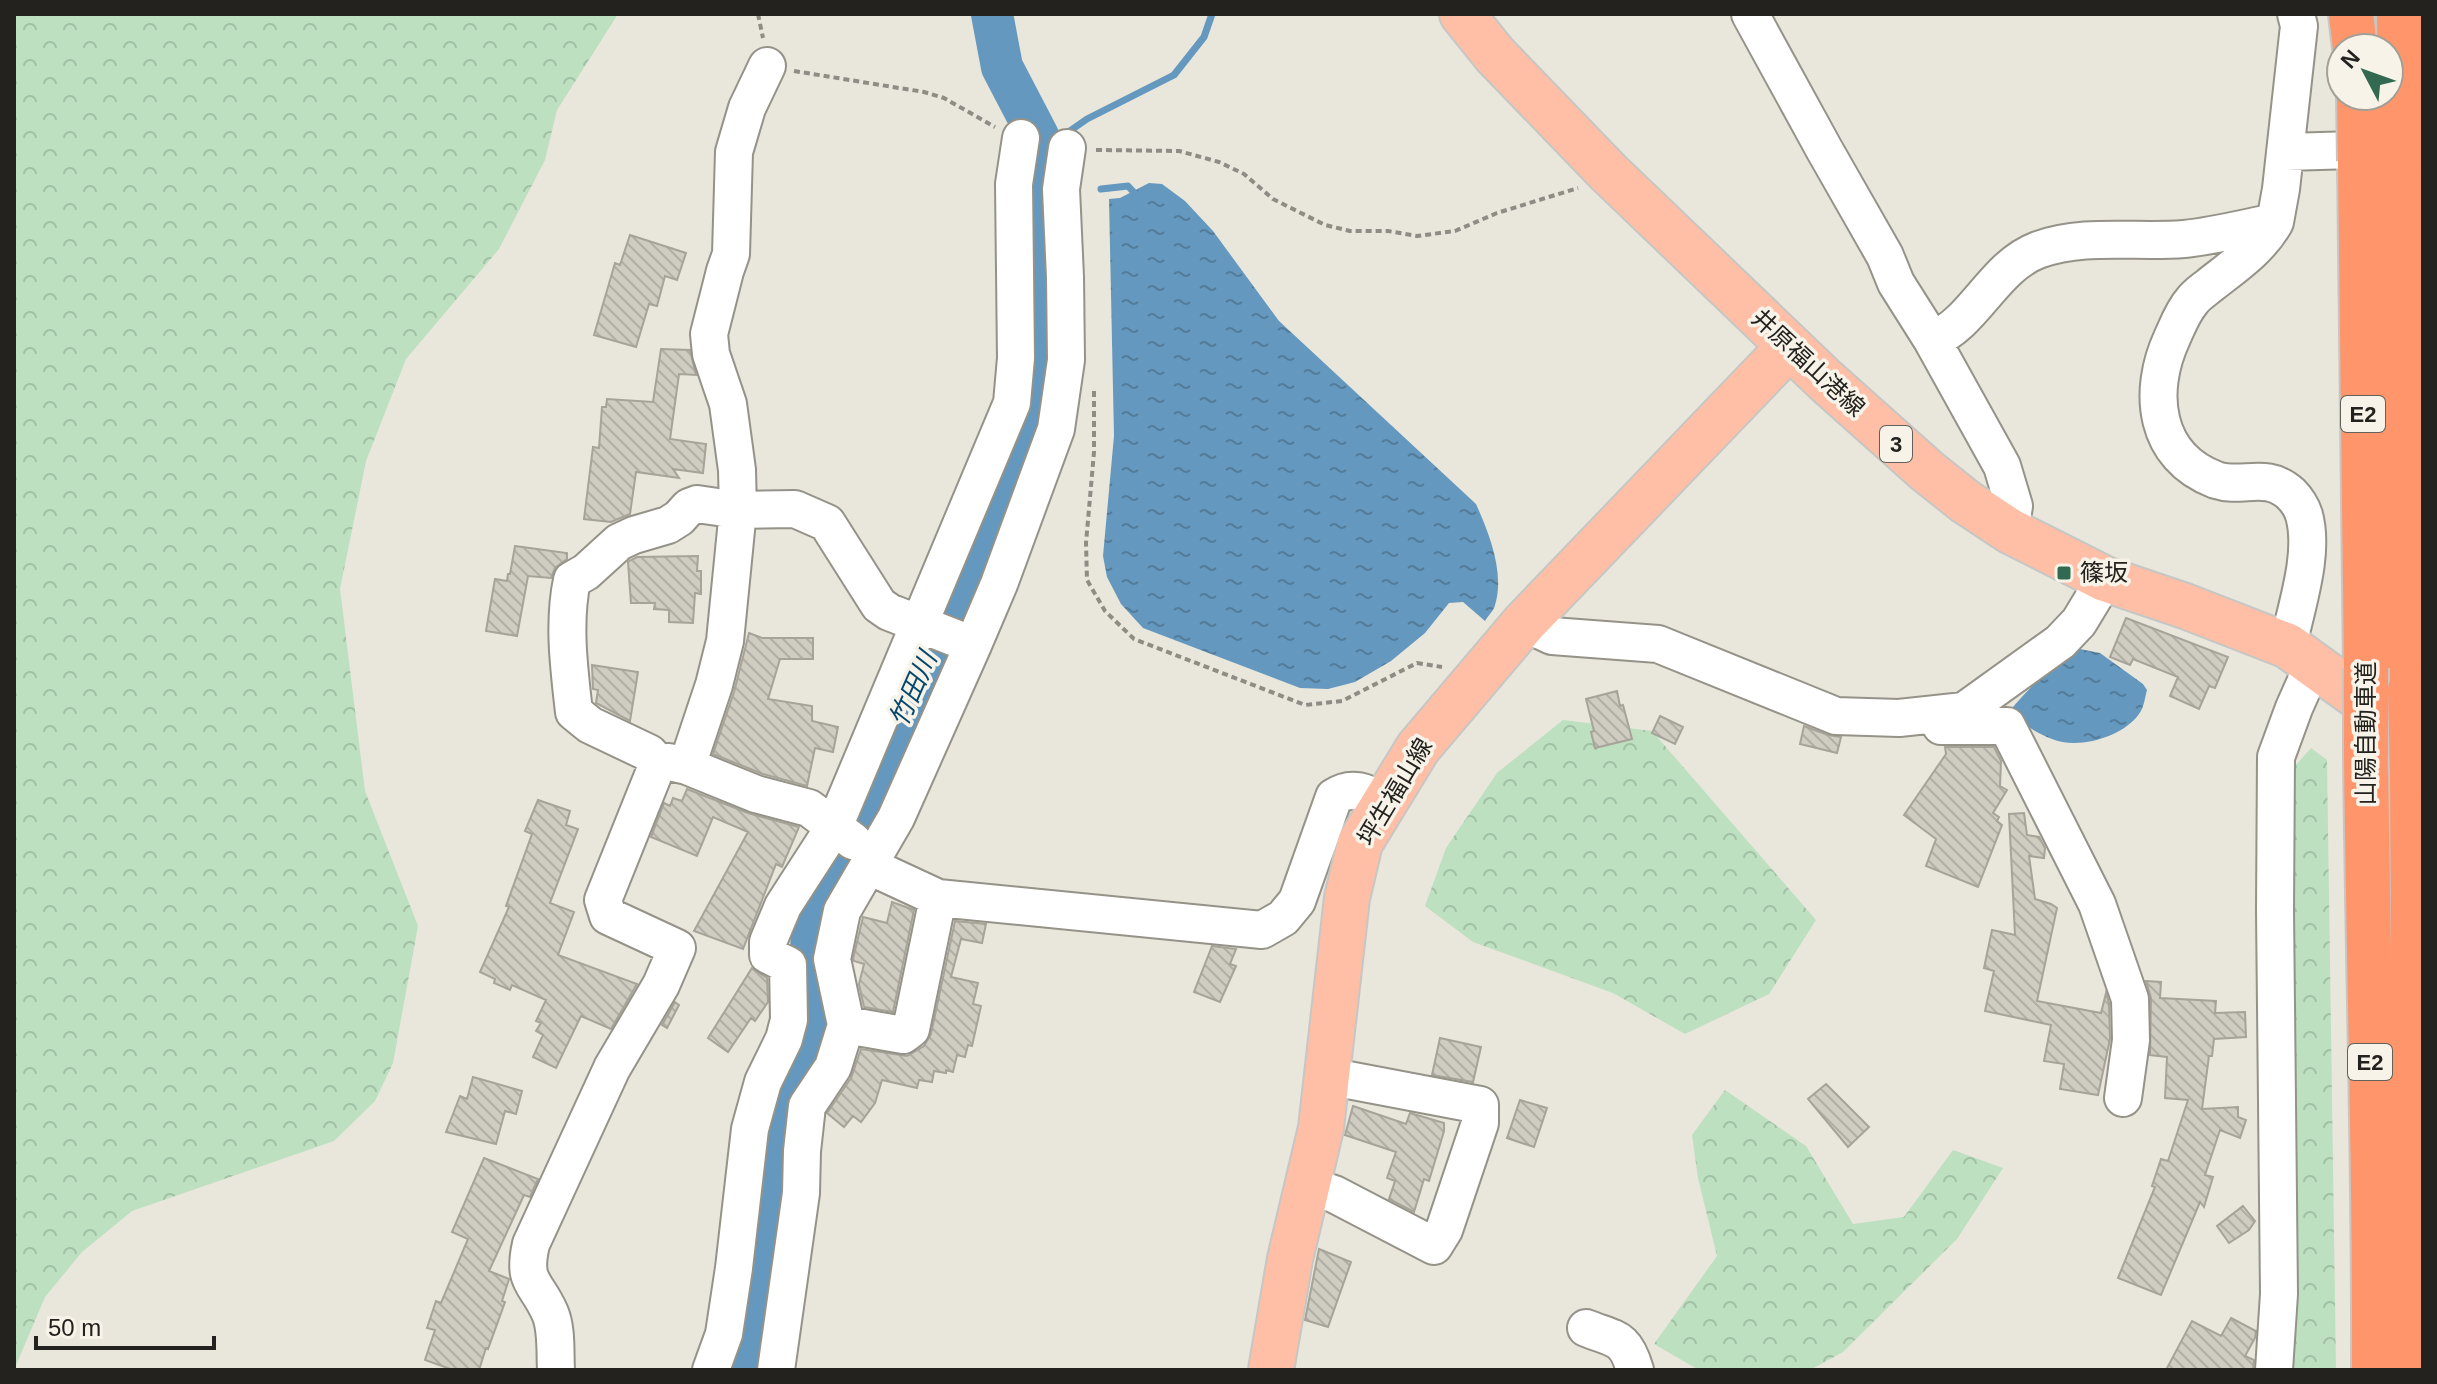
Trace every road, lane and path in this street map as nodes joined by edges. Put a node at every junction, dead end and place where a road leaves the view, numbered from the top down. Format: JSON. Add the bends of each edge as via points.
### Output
{"nodes":[{"id":1,"x":1462,"y":14,"type":"edge"},
{"id":2,"x":1750,"y":14,"type":"edge"},
{"id":3,"x":2399,"y":14,"type":"edge"},
{"id":4,"x":2299,"y":18,"type":"edge"},
{"id":5,"x":767,"y":66,"type":"joint"},
{"id":6,"x":2368,"y":112,"type":"edge"},
{"id":7,"x":1021,"y":138,"type":"joint"},
{"id":8,"x":1067,"y":148,"type":"joint"},
{"id":9,"x":2285,"y":152,"type":"junction"},
{"id":10,"x":2395,"y":157,"type":"edge"},
{"id":11,"x":1608,"y":172,"type":"junction"},
{"id":12,"x":2275,"y":222,"type":"junction"},
{"id":13,"x":1932,"y":340,"type":"junction"},
{"id":14,"x":1789,"y":347,"type":"junction"},
{"id":15,"x":1093,"y":379,"type":"dead end"},
{"id":16,"x":738,"y":510,"type":"junction"},
{"id":17,"x":2010,"y":531,"type":"junction"},
{"id":18,"x":2105,"y":579,"type":"junction"},
{"id":19,"x":1524,"y":623,"type":"junction"},
{"id":20,"x":924,"y":624,"type":"junction"},
{"id":21,"x":968,"y":643,"type":"junction"},
{"id":22,"x":2301,"y":655,"type":"junction"},
{"id":23,"x":1468,"y":690,"type":"junction"},
{"id":24,"x":1899,"y":718,"type":"junction"},
{"id":25,"x":2418,"y":759,"type":"edge"},
{"id":26,"x":672,"y":764,"type":"junction"},
{"id":27,"x":1384,"y":802,"type":"junction"},
{"id":28,"x":856,"y":846,"type":"junction"},
{"id":29,"x":938,"y":898,"type":"junction"},
{"id":30,"x":810,"y":962,"type":"junction"},
{"id":31,"x":846,"y":1025,"type":"junction"},
{"id":32,"x":1327,"y":1076,"type":"junction"},
{"id":33,"x":2123,"y":1098,"type":"dead end"},
{"id":34,"x":1307,"y":1185,"type":"junction"},
{"id":35,"x":1586,"y":1328,"type":"dead end"},
{"id":36,"x":556,"y":1370,"type":"edge"},
{"id":37,"x":711,"y":1370,"type":"edge"},
{"id":38,"x":776,"y":1370,"type":"edge"},
{"id":39,"x":1271,"y":1370,"type":"edge"},
{"id":40,"x":1635,"y":1370,"type":"edge"},
{"id":41,"x":2274,"y":1370,"type":"edge"},
{"id":42,"x":2374,"y":1370,"type":"edge"},
{"id":43,"x":2416,"y":1370,"type":"edge"}],
"edges":[{"from":1,"to":11,"type":"main road","name":"井原福山港線","number":"3"},
{"from":2,"to":13,"type":"street"},
{"from":3,"to":10,"type":"highway","name":"山陽自動車道","number":"E2","bridge":true},
{"from":4,"to":9,"type":"street"},
{"from":5,"to":7,"type":"path","via":[[924,92]]},
{"from":5,"to":16,"type":"street","via":[[734,152],[731,254],[709,334],[728,404]]},
{"from":6,"to":10,"type":"highway","name":"山陽自動車道","number":"E2","bridge":true},
{"from":7,"to":20,"type":"street","via":[[1014,184],[1012,403]]},
{"from":8,"to":11,"type":"path","via":[[1179,151],[1244,174],[1273,199],[1325,225],[1417,236],[1455,231],[1592,184]]},
{"from":8,"to":21,"type":"street","via":[[1061,189],[1066,360],[1056,429],[999,584]]},
{"from":9,"to":10,"type":"street"},
{"from":9,"to":12,"type":"street"},
{"from":10,"to":25,"type":"highway","name":"山陽自動車道","number":"E2","bridge":true,"via":[[2410,690]]},
{"from":10,"to":42,"type":"highway","name":"山陽自動車道","number":"E2","bridge":true,"via":[[2366,668]]},
{"from":11,"to":14,"type":"main road","name":"井原福山港線","number":"3"},
{"from":12,"to":13,"type":"street","via":[[2188,238],[2080,241],[2036,251],[2011,266],[1947,334]]},
{"from":12,"to":22,"type":"street","via":[[2265,240],[2192,301],[2161,364],[2158,408],[2162,430],[2195,470],[2220,481],[2280,484],[2295,498],[2304,514],[2308,555]]},
{"from":13,"to":17,"type":"street","via":[[2002,466],[2014,506]]},
{"from":14,"to":17,"type":"main road","name":"井原福山港線","number":"3","via":[[1927,471]]},
{"from":14,"to":19,"type":"main road","name":"坪生福山線"},
{"from":15,"to":23,"type":"path","via":[[1087,580],[1105,611],[1134,639],[1305,705],[1342,701],[1417,663],[1439,665]]},
{"from":16,"to":20,"type":"street","via":[[795,509],[827,523],[879,605]]},
{"from":16,"to":26,"type":"street","via":[[725,641],[714,685]]},
{"from":16,"to":26,"type":"street","via":[[689,507],[668,525],[619,542],[572,580],[567,602],[574,712]]},
{"from":17,"to":18,"type":"main road","name":"井原福山港線","number":"3"},
{"from":18,"to":22,"type":"main road","name":"井原福山港線","number":"3"},
{"from":18,"to":24,"type":"street","via":[[2060,642],[1964,711]]},
{"from":19,"to":23,"type":"main road","name":"坪生福山線"},
{"from":19,"to":24,"type":"street","via":[[1552,636],[1658,644],[1836,716]]},
{"from":20,"to":21,"type":"street"},
{"from":20,"to":28,"type":"street"},
{"from":21,"to":28,"type":"street","via":[[896,818]]},
{"from":22,"to":25,"type":"main road","name":"井原福山港線","number":"3"},
{"from":22,"to":41,"type":"street","via":[[2294,708],[2276,757],[2279,1294]]},
{"from":23,"to":27,"type":"main road","name":"坪生福山線","via":[[1418,748]]},
{"from":24,"to":33,"type":"street","via":[[1901,727],[2007,726],[2097,904],[2130,999]]},
{"from":25,"to":43,"type":"highway","name":"山陽自動車道","number":"E2"},
{"from":26,"to":28,"type":"street","via":[[809,808]]},
{"from":26,"to":36,"type":"street","via":[[603,900],[608,916],[677,948],[612,1068],[531,1244],[526,1266],[552,1316]]},
{"from":27,"to":29,"type":"street","via":[[1361,790],[1334,797],[1297,901],[1283,918],[1262,930]]},
{"from":27,"to":32,"type":"main road","name":"坪生福山線","via":[[1360,843],[1347,898]]},
{"from":28,"to":29,"type":"street"},
{"from":28,"to":30,"type":"street","via":[[842,911]]},
{"from":28,"to":30,"type":"street","via":[[783,906],[768,942],[768,955]]},
{"from":29,"to":31,"type":"street","via":[[911,1029],[903,1035]]},
{"from":30,"to":31,"type":"street"},
{"from":30,"to":37,"type":"street","via":[[750,1129],[724,1334]]},
{"from":31,"to":38,"type":"street","via":[[833,1067],[807,1106],[801,1193]]},
{"from":32,"to":34,"type":"main road","name":"坪生福山線"},
{"from":32,"to":34,"type":"street","via":[[1480,1105],[1480,1123],[1434,1246]]},
{"from":34,"to":39,"type":"main road","name":"坪生福山線"},
{"from":35,"to":40,"type":"street","via":[[1623,1342]]}]}
